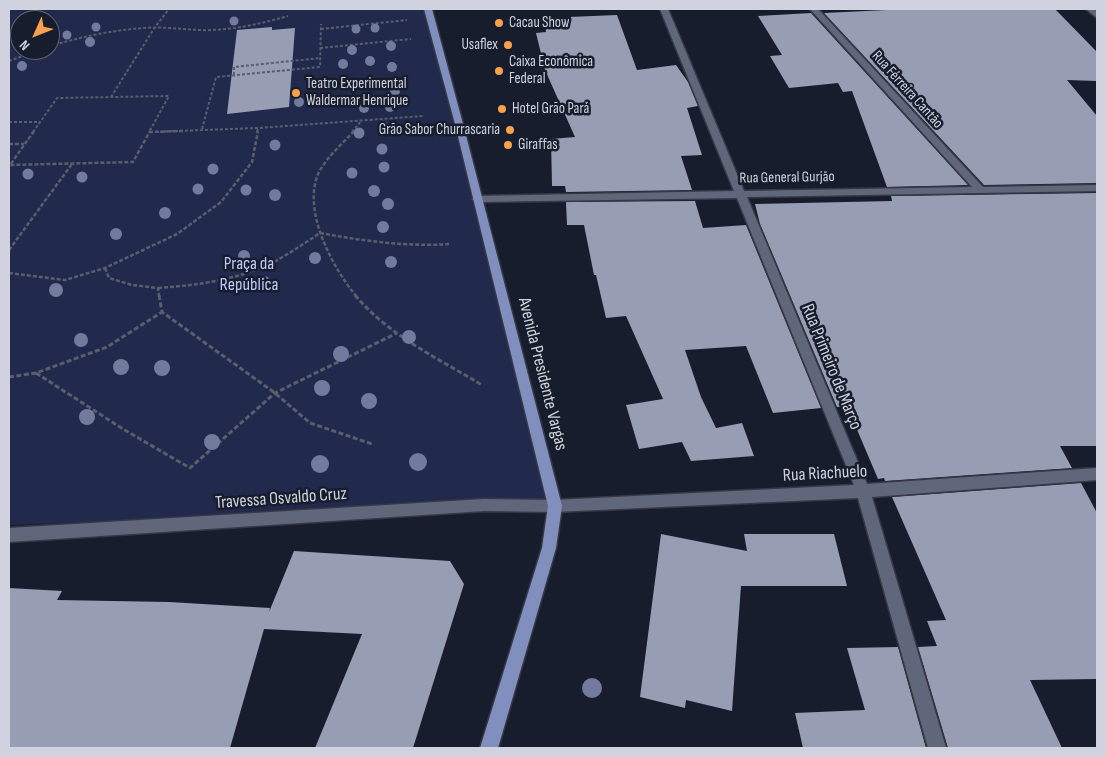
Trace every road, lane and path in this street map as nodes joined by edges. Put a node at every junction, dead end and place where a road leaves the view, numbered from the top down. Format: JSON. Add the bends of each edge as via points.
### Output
{"nodes":[{"id":1,"x":169,"y":9,"type":"edge"},
{"id":2,"x":428,"y":9,"type":"edge"},
{"id":3,"x":664,"y":9,"type":"edge"},
{"id":4,"x":814,"y":9,"type":"edge"},
{"id":5,"x":1090,"y":9,"type":"edge"},
{"id":6,"x":288,"y":16,"type":"dead end"},
{"id":7,"x":1097,"y":16,"type":"edge"},
{"id":8,"x":407,"y":20,"type":"dead end"},
{"id":9,"x":321,"y":24,"type":"dead end"},
{"id":10,"x":155,"y":27,"type":"junction"},
{"id":11,"x":321,"y":29,"type":"junction"},
{"id":12,"x":411,"y":39,"type":"dead end"},
{"id":13,"x":60,"y":43,"type":"edge"},
{"id":14,"x":320,"y":48,"type":"junction"},
{"id":15,"x":320,"y":58,"type":"junction"},
{"id":16,"x":234,"y":75,"type":"junction"},
{"id":17,"x":110,"y":97,"type":"junction"},
{"id":18,"x":423,"y":116,"type":"dead end"},
{"id":19,"x":362,"y":120,"type":"junction"},
{"id":20,"x":9,"y":122,"type":"edge"},
{"id":21,"x":41,"y":122,"type":"junction"},
{"id":22,"x":258,"y":128,"type":"junction"},
{"id":23,"x":202,"y":129,"type":"junction"},
{"id":24,"x":148,"y":132,"type":"junction"},
{"id":25,"x":9,"y":144,"type":"edge"},
{"id":26,"x":24,"y":144,"type":"junction"},
{"id":27,"x":72,"y":163,"type":"junction"},
{"id":28,"x":1097,"y":188,"type":"edge"},
{"id":29,"x":980,"y":190,"type":"junction"},
{"id":30,"x":741,"y":194,"type":"junction"},
{"id":31,"x":477,"y":199,"type":"junction"},
{"id":32,"x":320,"y":234,"type":"junction"},
{"id":33,"x":452,"y":244,"type":"dead end"},
{"id":34,"x":9,"y":250,"type":"edge"},
{"id":35,"x":105,"y":268,"type":"junction"},
{"id":36,"x":9,"y":273,"type":"edge"},
{"id":37,"x":158,"y":288,"type":"junction"},
{"id":38,"x":162,"y":312,"type":"junction"},
{"id":39,"x":397,"y":333,"type":"junction"},
{"id":40,"x":36,"y":372,"type":"junction"},
{"id":41,"x":9,"y":377,"type":"edge"},
{"id":42,"x":482,"y":385,"type":"dead end"},
{"id":43,"x":275,"y":393,"type":"junction"},
{"id":44,"x":372,"y":444,"type":"dead end"},
{"id":45,"x":1097,"y":474,"type":"edge"},
{"id":46,"x":863,"y":491,"type":"junction"},
{"id":47,"x":555,"y":506,"type":"junction"},
{"id":48,"x":9,"y":535,"type":"edge"},
{"id":49,"x":489,"y":748,"type":"edge"},
{"id":50,"x":937,"y":748,"type":"edge"}],
"edges":[{"from":1,"to":10,"type":"path"},
{"from":2,"to":31,"type":"main road","name":"Avenida Presidente Vargas"},
{"from":3,"to":30,"type":"street","name":"Rua Primeiro de Março"},
{"from":4,"to":29,"type":"street","name":"Rua Férreira Cantão"},
{"from":5,"to":7,"type":"street"},
{"from":6,"to":10,"type":"path","via":[[254,25],[202,30]]},
{"from":8,"to":11,"type":"path"},
{"from":9,"to":11,"type":"path"},
{"from":10,"to":13,"type":"path","via":[[96,34]]},
{"from":10,"to":17,"type":"path"},
{"from":11,"to":14,"type":"path"},
{"from":12,"to":14,"type":"path"},
{"from":14,"to":15,"type":"path"},
{"from":15,"to":16,"type":"path","via":[[234,67]]},
{"from":15,"to":16,"type":"path","via":[[320,67]]},
{"from":16,"to":23,"type":"path","via":[[216,77]]},
{"from":17,"to":21,"type":"path","via":[[57,98]]},
{"from":17,"to":24,"type":"path","via":[[169,96]]},
{"from":18,"to":19,"type":"path"},
{"from":19,"to":22,"type":"path"},
{"from":19,"to":32,"type":"path","via":[[319,173],[315,206]]},
{"from":20,"to":21,"type":"path"},
{"from":21,"to":26,"type":"path"},
{"from":22,"to":23,"type":"path"},
{"from":22,"to":35,"type":"path","via":[[252,162],[221,202],[177,234]]},
{"from":23,"to":24,"type":"path"},
{"from":24,"to":27,"type":"path","via":[[133,162]]},
{"from":25,"to":26,"type":"path"},
{"from":26,"to":27,"type":"path","via":[[10,165]]},
{"from":27,"to":34,"type":"path"},
{"from":28,"to":29,"type":"street","name":"Rua General Gurjão"},
{"from":29,"to":30,"type":"street","name":"Rua General Gurjão"},
{"from":30,"to":31,"type":"street","name":"Rua General Gurjão"},
{"from":30,"to":46,"type":"street","name":"Rua Primeiro de Março"},
{"from":31,"to":47,"type":"main road","name":"Avenida Presidente Vargas"},
{"from":32,"to":33,"type":"path","via":[[381,244],[421,247]]},
{"from":32,"to":37,"type":"path","via":[[267,266],[192,286]]},
{"from":32,"to":39,"type":"path","via":[[329,257],[352,293]]},
{"from":35,"to":36,"type":"path","via":[[65,280]]},
{"from":35,"to":37,"type":"path","via":[[108,278]]},
{"from":37,"to":38,"type":"path"},
{"from":38,"to":40,"type":"path","via":[[107,347]]},
{"from":38,"to":43,"type":"path"},
{"from":39,"to":42,"type":"path"},
{"from":39,"to":43,"type":"path"},
{"from":40,"to":41,"type":"path"},
{"from":40,"to":43,"type":"path","via":[[190,468]]},
{"from":43,"to":44,"type":"path","via":[[310,423]]},
{"from":45,"to":46,"type":"street","name":"Rua Riachuelo"},
{"from":46,"to":47,"type":"street","name":"Rua Riachuelo"},
{"from":46,"to":50,"type":"street","name":"Rua Primeiro de Março"},
{"from":47,"to":48,"type":"street","name":"Travessa Osvaldo Cruz","via":[[484,505]]},
{"from":47,"to":49,"type":"main road","name":"Avenida Presidente Vargas","via":[[550,548]]}]}
